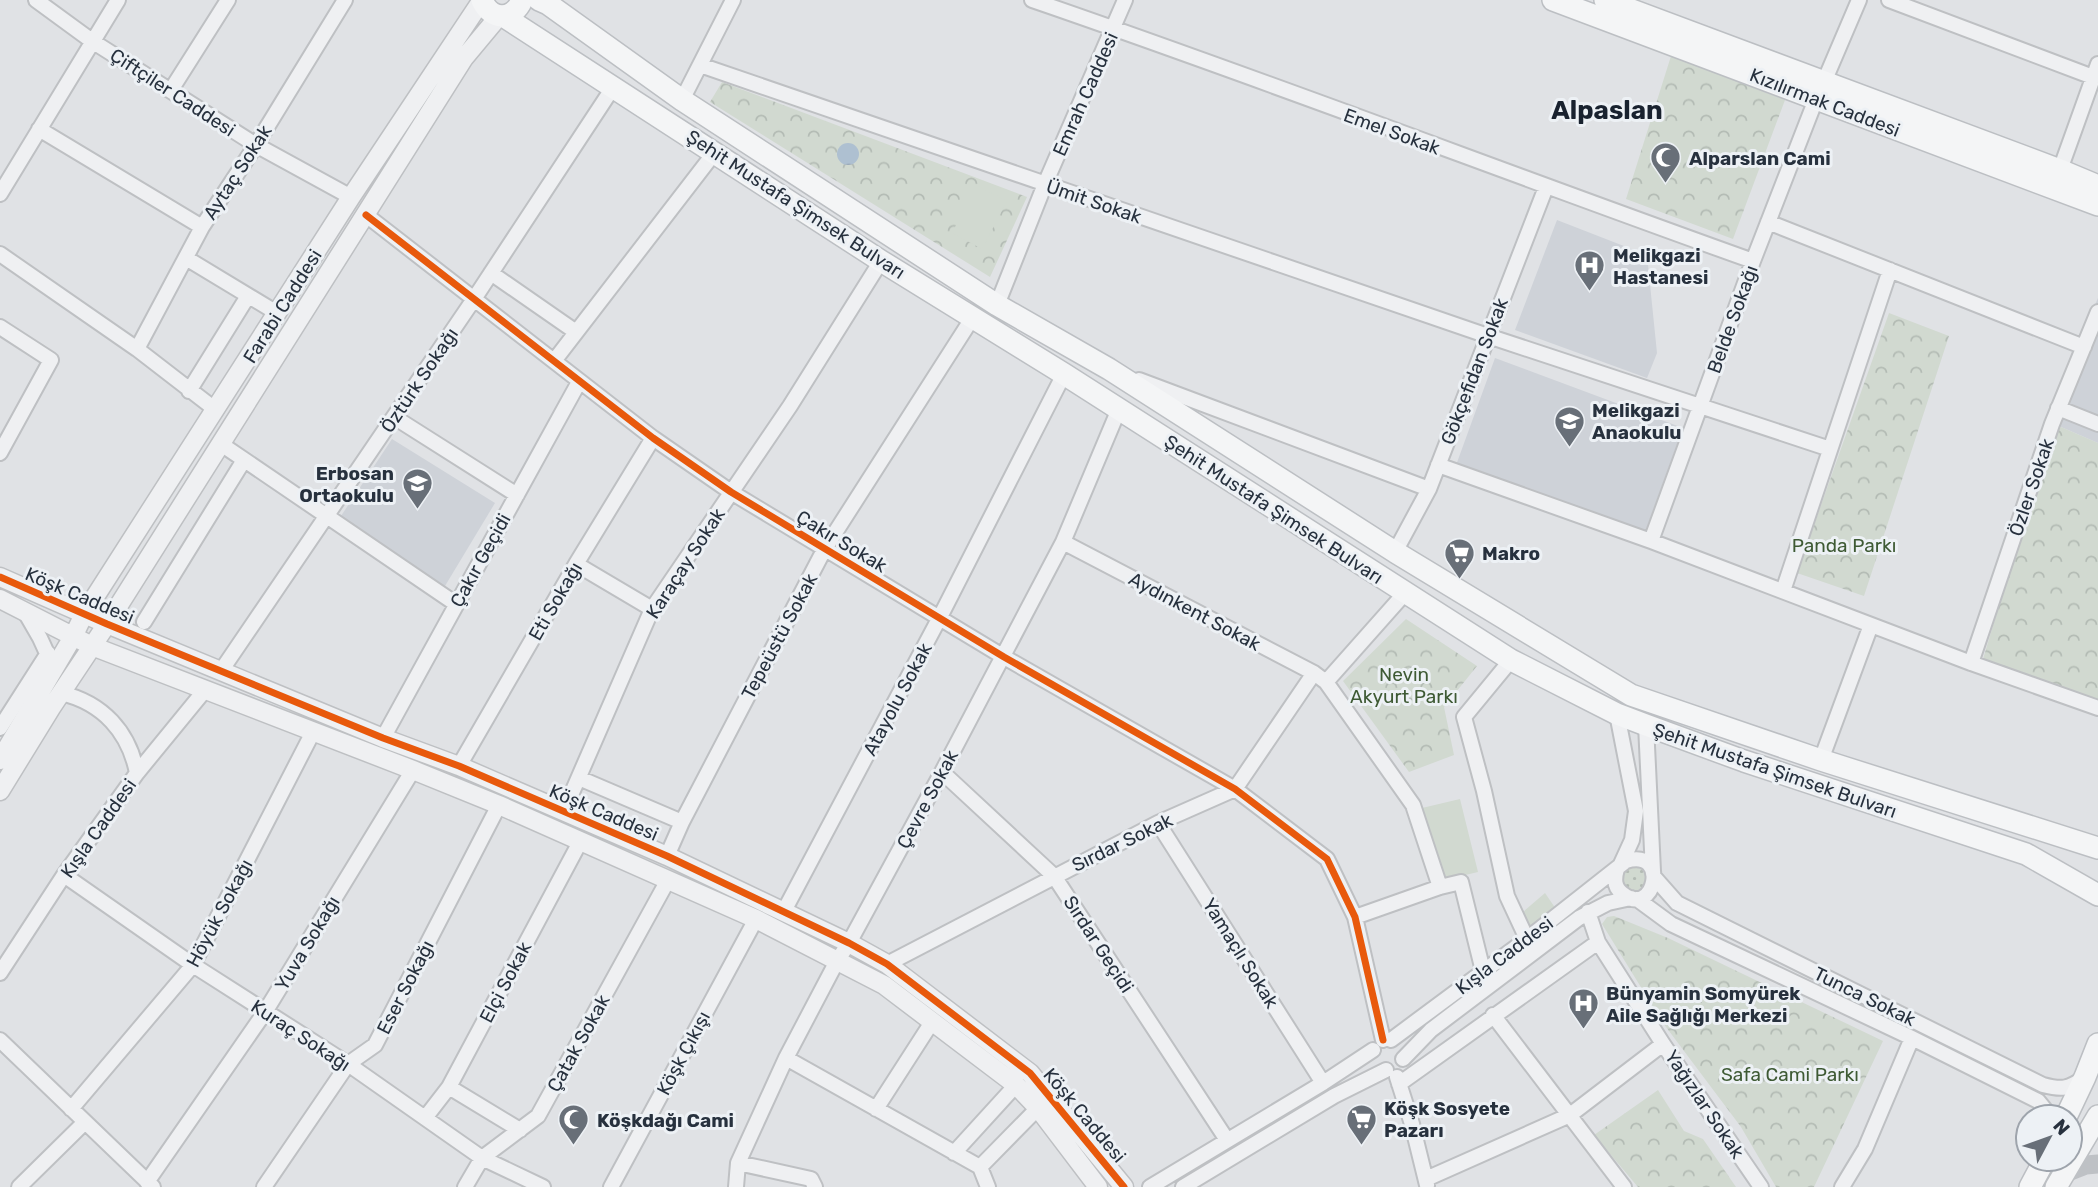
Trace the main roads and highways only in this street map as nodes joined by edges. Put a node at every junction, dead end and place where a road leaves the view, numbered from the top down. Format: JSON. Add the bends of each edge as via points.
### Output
{"nodes":[{"id":1,"x":482,"y":0,"type":"edge"},
{"id":2,"x":522,"y":0,"type":"edge"},
{"id":3,"x":539,"y":0,"type":"edge"},
{"id":4,"x":1553,"y":0,"type":"edge"},
{"id":5,"x":1605,"y":0,"type":"edge"},
{"id":6,"x":501,"y":16,"type":"junction"},
{"id":7,"x":1820,"y":90,"type":"junction"},
{"id":8,"x":2098,"y":186,"type":"edge"},
{"id":9,"x":2098,"y":205,"type":"edge"},
{"id":10,"x":2098,"y":848,"type":"edge"},
{"id":11,"x":2098,"y":895,"type":"edge"},
{"id":12,"x":2098,"y":1044,"type":"edge"},
{"id":13,"x":2073,"y":1103,"type":"edge"},
{"id":14,"x":2098,"y":1119,"type":"edge"},
{"id":15,"x":2098,"y":1164,"type":"edge"},
{"id":16,"x":2060,"y":1180,"type":"edge"}],
"edges":[{"from":1,"to":6,"type":"main road","name":"Şehit Mustafa Şimsek Bulvarı","via":[[488,10]]},
{"from":2,"to":6,"type":"main road","via":[[515,11]]},
{"from":3,"to":10,"type":"main road","name":"Şehit Mustafa Şimsek Bulvarı","via":[[682,100],[997,305],[1109,369],[1395,552],[1631,695]]},
{"from":4,"to":7,"type":"main road","name":"Kızılırmak Caddesi"},
{"from":5,"to":7,"type":"main road","name":"Kızılırmak Caddesi"},
{"from":6,"to":11,"type":"main road","name":"Şehit Mustafa Şimsek Bulvarı","via":[[1511,660],[1646,725],[2026,854]]},
{"from":7,"to":8,"type":"main road","name":"Kızılırmak Caddesi"},
{"from":7,"to":9,"type":"main road","name":"Kızılırmak Caddesi"},
{"from":12,"to":13,"type":"main road"},
{"from":14,"to":16,"type":"main road"},
{"from":15,"to":16,"type":"main road","via":[[2086,1165]]}]}
